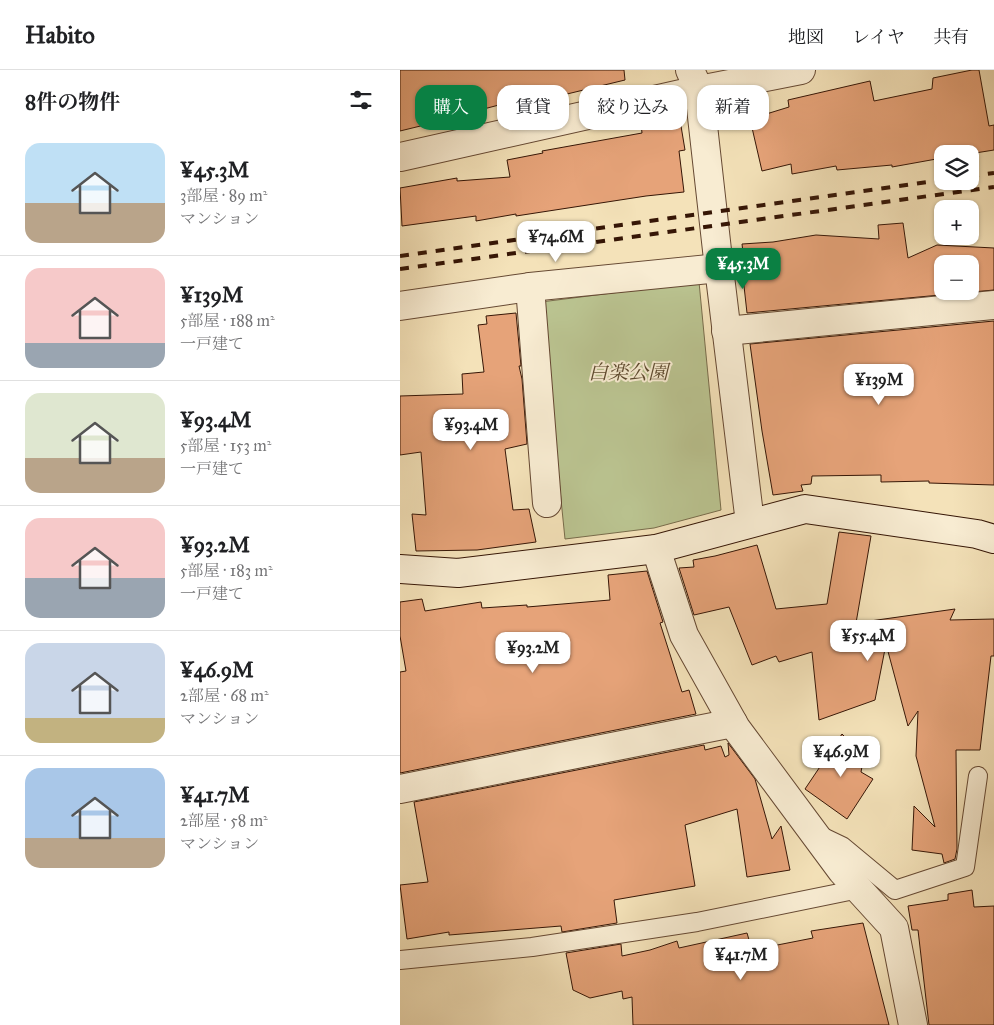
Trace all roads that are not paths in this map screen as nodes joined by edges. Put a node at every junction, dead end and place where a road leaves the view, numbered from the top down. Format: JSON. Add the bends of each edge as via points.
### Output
{"nodes":[{"id":1,"x":801,"y":70,"type":"edge"},
{"id":2,"x":694,"y":80,"type":"edge"},
{"id":3,"x":400,"y":158,"type":"edge"},
{"id":4,"x":719,"y":268,"type":"junction"},
{"id":5,"x":530,"y":287,"type":"junction"},
{"id":6,"x":994,"y":305,"type":"edge"},
{"id":7,"x":400,"y":306,"type":"edge"},
{"id":8,"x":726,"y":331,"type":"junction"},
{"id":9,"x":547,"y":503,"type":"dead end"},
{"id":10,"x":750,"y":523,"type":"junction"},
{"id":11,"x":994,"y":538,"type":"edge"},
{"id":12,"x":656,"y":549,"type":"junction"},
{"id":13,"x":400,"y":569,"type":"edge"},
{"id":14,"x":733,"y":723,"type":"junction"},
{"id":15,"x":978,"y":776,"type":"dead end"},
{"id":16,"x":400,"y":790,"type":"edge"},
{"id":17,"x":813,"y":832,"type":"junction"},
{"id":18,"x":858,"y":889,"type":"junction"},
{"id":19,"x":400,"y":960,"type":"edge"},
{"id":20,"x":913,"y":1025,"type":"edge"}],
"edges":[{"from":1,"to":2,"type":"street"},
{"from":2,"to":3,"type":"street"},
{"from":2,"to":4,"type":"street"},
{"from":4,"to":5,"type":"street"},
{"from":4,"to":8,"type":"street"},
{"from":5,"to":7,"type":"street"},
{"from":5,"to":9,"type":"street"},
{"from":6,"to":8,"type":"street"},
{"from":8,"to":10,"type":"street"},
{"from":10,"to":11,"type":"street","via":[[805,509]]},
{"from":10,"to":12,"type":"street"},
{"from":12,"to":13,"type":"street","via":[[458,573]]},
{"from":12,"to":14,"type":"street","via":[[684,635]]},
{"from":14,"to":16,"type":"street"},
{"from":14,"to":17,"type":"street"},
{"from":15,"to":17,"type":"lane","via":[[965,867],[895,890],[842,846]]},
{"from":17,"to":18,"type":"street"},
{"from":18,"to":19,"type":"lane","via":[[687,924],[532,947]]},
{"from":18,"to":20,"type":"street","via":[[894,928]]}]}
